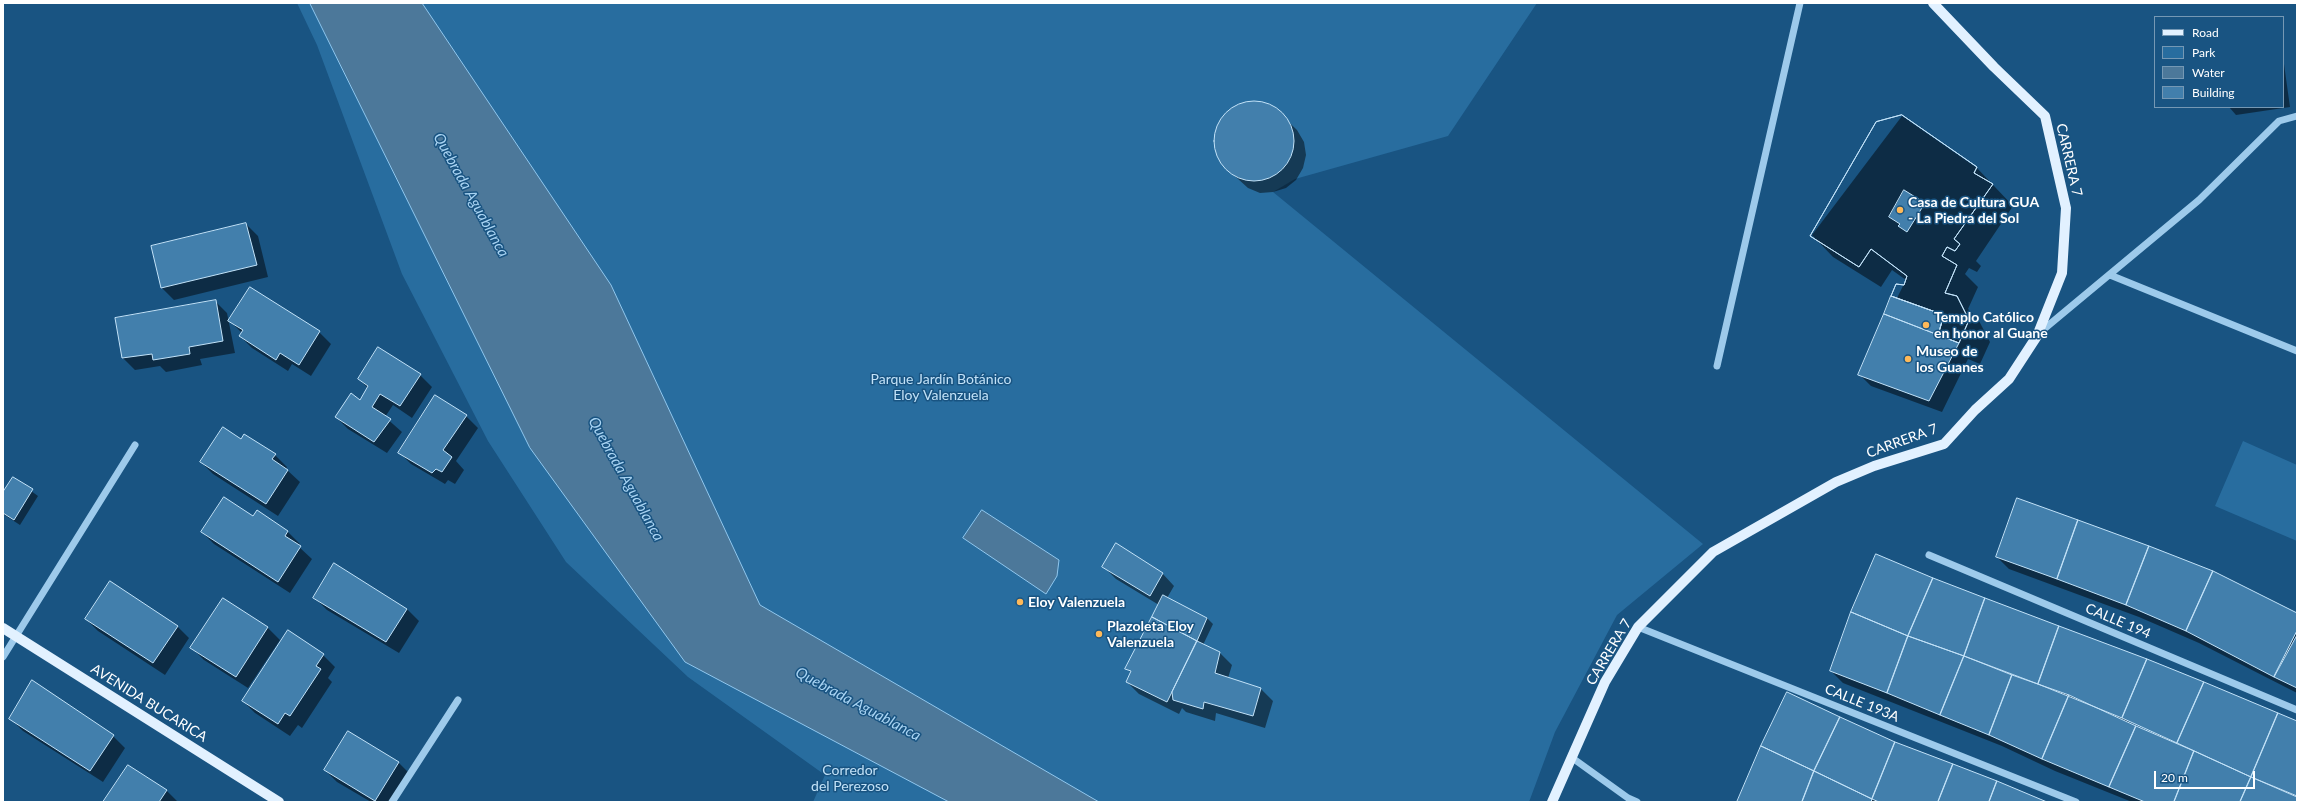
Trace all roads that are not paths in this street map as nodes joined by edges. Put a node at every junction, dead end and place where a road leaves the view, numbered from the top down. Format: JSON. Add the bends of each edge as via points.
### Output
{"nodes":[{"id":1,"x":1800,"y":3,"type":"edge"},
{"id":2,"x":1933,"y":3,"type":"edge"},
{"id":3,"x":2297,"y":116,"type":"edge"},
{"id":4,"x":2110,"y":275,"type":"junction"},
{"id":5,"x":2037,"y":336,"type":"junction"},
{"id":6,"x":2297,"y":351,"type":"edge"},
{"id":7,"x":1717,"y":366,"type":"dead end"},
{"id":8,"x":135,"y":445,"type":"dead end"},
{"id":9,"x":1929,"y":556,"type":"dead end"},
{"id":10,"x":1638,"y":627,"type":"junction"},
{"id":11,"x":3,"y":628,"type":"edge"},
{"id":12,"x":15,"y":636,"type":"junction"},
{"id":13,"x":3,"y":657,"type":"edge"},
{"id":14,"x":458,"y":700,"type":"dead end"},
{"id":15,"x":2297,"y":710,"type":"edge"},
{"id":16,"x":1571,"y":757,"type":"junction"},
{"id":17,"x":1562,"y":782,"type":"junction"},
{"id":18,"x":279,"y":802,"type":"edge"},
{"id":19,"x":392,"y":802,"type":"edge"},
{"id":20,"x":1552,"y":802,"type":"edge"},
{"id":21,"x":1559,"y":802,"type":"edge"},
{"id":22,"x":1637,"y":802,"type":"edge"},
{"id":23,"x":2076,"y":802,"type":"edge"}],
"edges":[{"from":1,"to":7,"type":"street"},
{"from":2,"to":5,"type":"main road","name":"CARRERA 7","via":[[2045,116],[2066,208],[2062,273]]},
{"from":3,"to":4,"type":"street","via":[[2279,121],[2199,200]]},
{"from":4,"to":5,"type":"street"},
{"from":4,"to":6,"type":"street"},
{"from":5,"to":10,"type":"main road","name":"CARRERA 7","via":[[2009,379],[1975,410],[1944,444],[1874,466],[1836,482],[1713,552]]},
{"from":8,"to":12,"type":"street"},
{"from":9,"to":15,"type":"street","name":"CALLE 194"},
{"from":10,"to":16,"type":"main road","name":"CARRERA 7","via":[[1605,682]]},
{"from":10,"to":23,"type":"street","name":"CALLE 193A"},
{"from":11,"to":12,"type":"main road","name":"AVENIDA BUCARICA"},
{"from":12,"to":13,"type":"street"},
{"from":12,"to":18,"type":"main road","name":"AVENIDA BUCARICA"},
{"from":14,"to":19,"type":"street"},
{"from":16,"to":17,"type":"main road","name":"CARRERA 7"},
{"from":16,"to":22,"type":"street"},
{"from":17,"to":20,"type":"main road","name":"CARRERA 7"},
{"from":17,"to":21,"type":"main road"}]}
